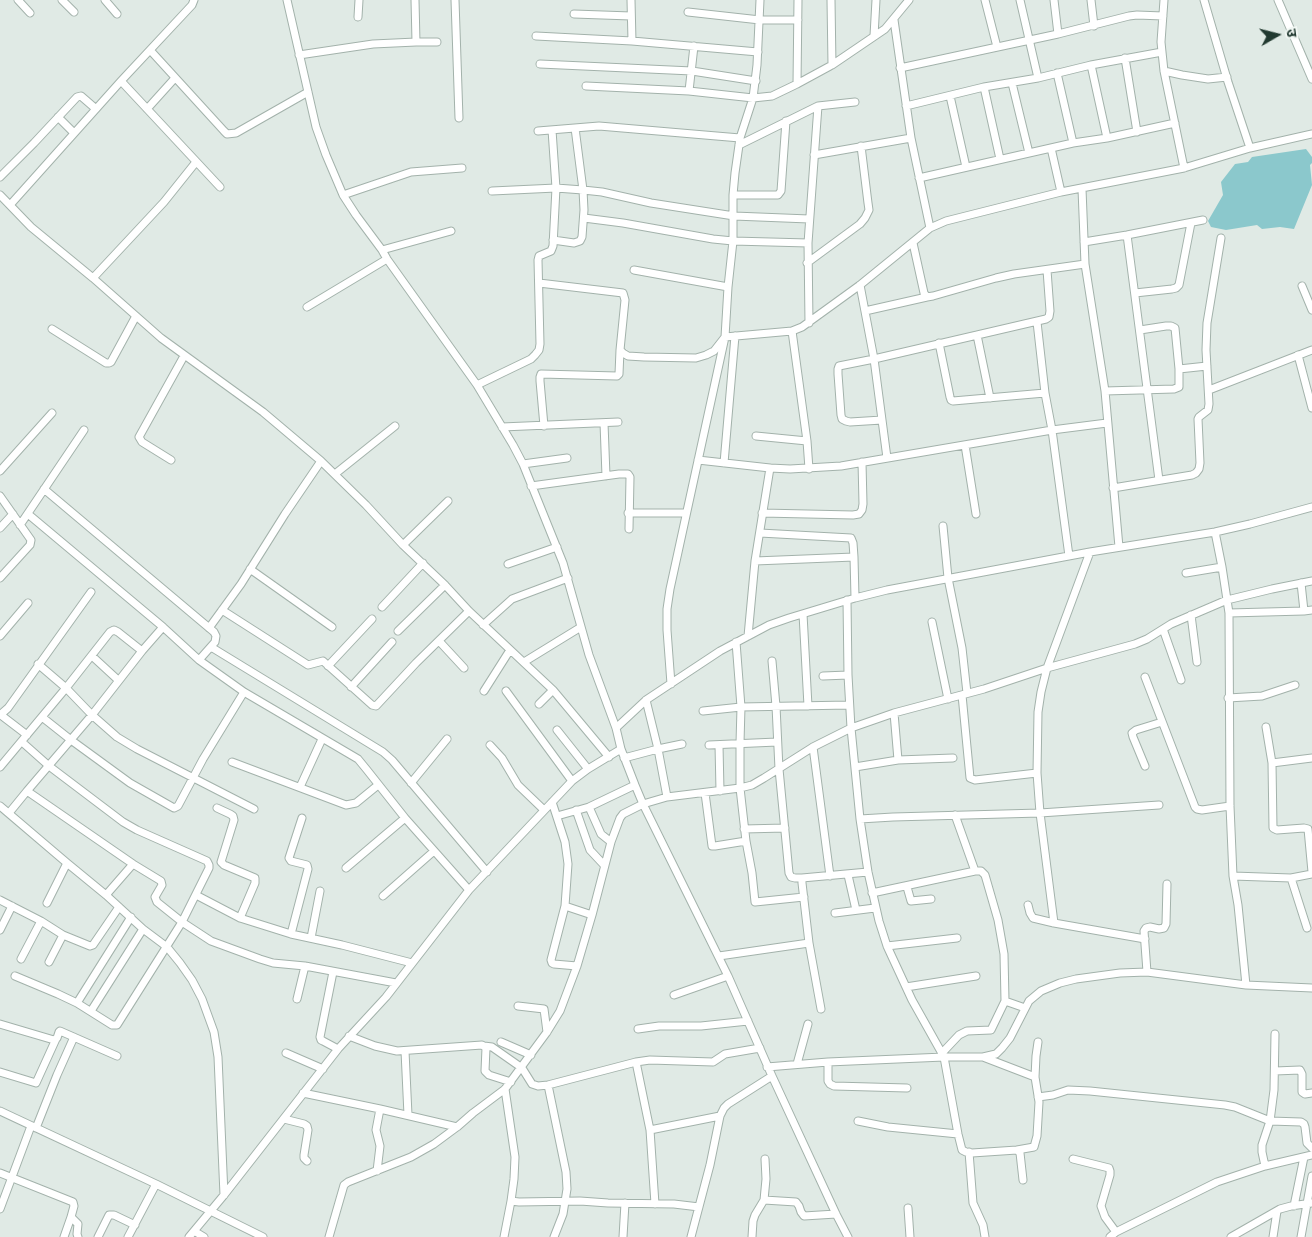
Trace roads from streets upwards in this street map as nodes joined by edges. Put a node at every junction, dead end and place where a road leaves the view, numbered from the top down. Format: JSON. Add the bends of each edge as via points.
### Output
{"nodes":[{"id":1,"x":18,"y":0,"type":"edge"},
{"id":2,"x":62,"y":0,"type":"edge"},
{"id":3,"x":105,"y":0,"type":"edge"},
{"id":4,"x":194,"y":0,"type":"edge"},
{"id":5,"x":287,"y":0,"type":"edge"},
{"id":6,"x":358,"y":0,"type":"edge"},
{"id":7,"x":415,"y":0,"type":"edge"},
{"id":8,"x":455,"y":0,"type":"edge"},
{"id":9,"x":631,"y":0,"type":"edge"},
{"id":10,"x":760,"y":0,"type":"edge"},
{"id":11,"x":798,"y":0,"type":"edge"},
{"id":12,"x":831,"y":0,"type":"edge"},
{"id":13,"x":876,"y":0,"type":"edge"},
{"id":14,"x":909,"y":0,"type":"edge"},
{"id":15,"x":985,"y":0,"type":"edge"},
{"id":16,"x":1020,"y":0,"type":"edge"},
{"id":17,"x":1054,"y":0,"type":"edge"},
{"id":18,"x":1091,"y":0,"type":"edge"},
{"id":19,"x":1164,"y":0,"type":"edge"},
{"id":20,"x":1204,"y":0,"type":"edge"},
{"id":21,"x":1278,"y":0,"type":"edge"},
{"id":22,"x":1284,"y":0,"type":"edge"},
{"id":23,"x":1282,"y":11,"type":"junction"},
{"id":24,"x":74,"y":12,"type":"dead end"},
{"id":25,"x":688,"y":12,"type":"dead end"},
{"id":26,"x":30,"y":13,"type":"dead end"},
{"id":27,"x":116,"y":14,"type":"dead end"},
{"id":28,"x":574,"y":14,"type":"dead end"},
{"id":29,"x":631,"y":16,"type":"junction"},
{"id":30,"x":1163,"y":16,"type":"junction"},
{"id":31,"x":358,"y":17,"type":"dead end"},
{"id":32,"x":760,"y":20,"type":"junction"},
{"id":33,"x":798,"y":20,"type":"junction"},
{"id":34,"x":894,"y":20,"type":"junction"},
{"id":35,"x":1094,"y":26,"type":"junction"},
{"id":36,"x":1058,"y":34,"type":"junction"},
{"id":37,"x":536,"y":36,"type":"dead end"},
{"id":38,"x":874,"y":36,"type":"junction"},
{"id":39,"x":1030,"y":40,"type":"junction"},
{"id":40,"x":632,"y":41,"type":"junction"},
{"id":41,"x":416,"y":42,"type":"junction"},
{"id":42,"x":437,"y":42,"type":"dead end"},
{"id":43,"x":694,"y":46,"type":"junction"},
{"id":44,"x":997,"y":47,"type":"junction"},
{"id":45,"x":150,"y":50,"type":"junction"},
{"id":46,"x":758,"y":52,"type":"junction"},
{"id":47,"x":1162,"y":52,"type":"junction"},
{"id":48,"x":299,"y":55,"type":"junction"},
{"id":49,"x":1125,"y":58,"type":"junction"},
{"id":50,"x":540,"y":64,"type":"dead end"},
{"id":51,"x":832,"y":65,"type":"junction"},
{"id":52,"x":1091,"y":65,"type":"junction"},
{"id":53,"x":900,"y":68,"type":"junction"},
{"id":54,"x":692,"y":71,"type":"junction"},
{"id":55,"x":1164,"y":71,"type":"junction"},
{"id":56,"x":1057,"y":73,"type":"junction"},
{"id":57,"x":175,"y":78,"type":"junction"},
{"id":58,"x":1038,"y":78,"type":"junction"},
{"id":59,"x":1228,"y":79,"type":"junction"},
{"id":60,"x":1312,"y":79,"type":"edge"},
{"id":61,"x":121,"y":81,"type":"junction"},
{"id":62,"x":756,"y":81,"type":"junction"},
{"id":63,"x":1012,"y":83,"type":"junction"},
{"id":64,"x":797,"y":84,"type":"junction"},
{"id":65,"x":586,"y":86,"type":"dead end"},
{"id":66,"x":984,"y":87,"type":"junction"},
{"id":67,"x":689,"y":91,"type":"junction"},
{"id":68,"x":308,"y":92,"type":"junction"},
{"id":69,"x":950,"y":96,"type":"junction"},
{"id":70,"x":753,"y":98,"type":"junction"},
{"id":71,"x":854,"y":102,"type":"dead end"},
{"id":72,"x":818,"y":106,"type":"junction"},
{"id":73,"x":906,"y":106,"type":"junction"},
{"id":74,"x":96,"y":109,"type":"junction"},
{"id":75,"x":147,"y":109,"type":"junction"},
{"id":76,"x":58,"y":117,"type":"junction"},
{"id":77,"x":459,"y":118,"type":"dead end"},
{"id":78,"x":786,"y":120,"type":"junction"},
{"id":79,"x":1175,"y":123,"type":"junction"},
{"id":80,"x":574,"y":128,"type":"junction"},
{"id":81,"x":552,"y":130,"type":"junction"},
{"id":82,"x":538,"y":131,"type":"dead end"},
{"id":83,"x":1136,"y":132,"type":"junction"},
{"id":84,"x":74,"y":133,"type":"junction"},
{"id":85,"x":1312,"y":134,"type":"edge"},
{"id":86,"x":911,"y":138,"type":"junction"},
{"id":87,"x":1107,"y":138,"type":"junction"},
{"id":88,"x":740,"y":142,"type":"junction"},
{"id":89,"x":1073,"y":144,"type":"junction"},
{"id":90,"x":861,"y":146,"type":"junction"},
{"id":91,"x":1051,"y":148,"type":"junction"},
{"id":92,"x":1250,"y":148,"type":"junction"},
{"id":93,"x":1029,"y":153,"type":"junction"},
{"id":94,"x":814,"y":155,"type":"junction"},
{"id":95,"x":1000,"y":159,"type":"junction"},
{"id":96,"x":196,"y":162,"type":"junction"},
{"id":97,"x":966,"y":167,"type":"junction"},
{"id":98,"x":462,"y":168,"type":"dead end"},
{"id":99,"x":1184,"y":168,"type":"junction"},
{"id":100,"x":0,"y":177,"type":"edge"},
{"id":101,"x":919,"y":178,"type":"junction"},
{"id":102,"x":220,"y":187,"type":"dead end"},
{"id":103,"x":556,"y":188,"type":"junction"},
{"id":104,"x":1082,"y":189,"type":"junction"},
{"id":105,"x":492,"y":190,"type":"dead end"},
{"id":106,"x":584,"y":190,"type":"junction"},
{"id":107,"x":1061,"y":192,"type":"junction"},
{"id":108,"x":0,"y":195,"type":"edge"},
{"id":109,"x":343,"y":195,"type":"junction"},
{"id":110,"x":733,"y":195,"type":"junction"},
{"id":111,"x":10,"y":205,"type":"junction"},
{"id":112,"x":734,"y":216,"type":"junction"},
{"id":113,"x":584,"y":218,"type":"junction"},
{"id":114,"x":809,"y":219,"type":"junction"},
{"id":115,"x":1203,"y":220,"type":"dead end"},
{"id":116,"x":1190,"y":222,"type":"junction"},
{"id":117,"x":930,"y":228,"type":"junction"},
{"id":118,"x":451,"y":232,"type":"dead end"},
{"id":119,"x":1127,"y":235,"type":"junction"},
{"id":120,"x":1221,"y":238,"type":"dead end"},
{"id":121,"x":553,"y":240,"type":"junction"},
{"id":122,"x":733,"y":241,"type":"junction"},
{"id":123,"x":1084,"y":242,"type":"junction"},
{"id":124,"x":808,"y":243,"type":"junction"},
{"id":125,"x":913,"y":243,"type":"junction"},
{"id":126,"x":382,"y":250,"type":"junction"},
{"id":127,"x":387,"y":260,"type":"junction"},
{"id":128,"x":808,"y":263,"type":"junction"},
{"id":129,"x":1085,"y":264,"type":"junction"},
{"id":130,"x":634,"y":270,"type":"dead end"},
{"id":131,"x":1047,"y":270,"type":"junction"},
{"id":132,"x":94,"y":278,"type":"junction"},
{"id":133,"x":539,"y":283,"type":"junction"},
{"id":134,"x":860,"y":285,"type":"junction"},
{"id":135,"x":1302,"y":286,"type":"dead end"},
{"id":136,"x":728,"y":287,"type":"junction"},
{"id":137,"x":1134,"y":293,"type":"junction"},
{"id":138,"x":927,"y":297,"type":"junction"},
{"id":139,"x":307,"y":307,"type":"dead end"},
{"id":140,"x":1312,"y":310,"type":"edge"},
{"id":141,"x":866,"y":311,"type":"junction"},
{"id":142,"x":136,"y":316,"type":"junction"},
{"id":143,"x":809,"y":322,"type":"junction"},
{"id":144,"x":1037,"y":322,"type":"junction"},
{"id":145,"x":52,"y":329,"type":"dead end"},
{"id":146,"x":1140,"y":330,"type":"junction"},
{"id":147,"x":792,"y":331,"type":"junction"},
{"id":148,"x":977,"y":335,"type":"junction"},
{"id":149,"x":735,"y":336,"type":"junction"},
{"id":150,"x":725,"y":337,"type":"junction"},
{"id":151,"x":939,"y":343,"type":"junction"},
{"id":152,"x":620,"y":350,"type":"junction"},
{"id":153,"x":1312,"y":350,"type":"edge"},
{"id":154,"x":1298,"y":355,"type":"junction"},
{"id":155,"x":184,"y":356,"type":"junction"},
{"id":156,"x":874,"y":360,"type":"junction"},
{"id":157,"x":1207,"y":366,"type":"junction"},
{"id":158,"x":1179,"y":369,"type":"junction"},
{"id":159,"x":477,"y":385,"type":"junction"},
{"id":160,"x":1147,"y":389,"type":"junction"},
{"id":161,"x":1209,"y":390,"type":"junction"},
{"id":162,"x":1105,"y":391,"type":"junction"},
{"id":163,"x":1045,"y":393,"type":"junction"},
{"id":164,"x":990,"y":398,"type":"junction"},
{"id":165,"x":1312,"y":408,"type":"edge"},
{"id":166,"x":52,"y":413,"type":"dead end"},
{"id":167,"x":882,"y":420,"type":"junction"},
{"id":168,"x":618,"y":422,"type":"dead end"},
{"id":169,"x":604,"y":423,"type":"junction"},
{"id":170,"x":1107,"y":423,"type":"junction"},
{"id":171,"x":395,"y":426,"type":"dead end"},
{"id":172,"x":544,"y":426,"type":"junction"},
{"id":173,"x":502,"y":427,"type":"junction"},
{"id":174,"x":84,"y":430,"type":"dead end"},
{"id":175,"x":1052,"y":430,"type":"junction"},
{"id":176,"x":756,"y":436,"type":"dead end"},
{"id":177,"x":807,"y":441,"type":"junction"},
{"id":178,"x":965,"y":445,"type":"junction"},
{"id":179,"x":567,"y":458,"type":"dead end"},
{"id":180,"x":887,"y":458,"type":"junction"},
{"id":181,"x":171,"y":460,"type":"dead end"},
{"id":182,"x":698,"y":460,"type":"junction"},
{"id":183,"x":321,"y":461,"type":"junction"},
{"id":184,"x":862,"y":462,"type":"junction"},
{"id":185,"x":724,"y":463,"type":"junction"},
{"id":186,"x":523,"y":464,"type":"junction"},
{"id":187,"x":770,"y":468,"type":"junction"},
{"id":188,"x":809,"y":469,"type":"junction"},
{"id":189,"x":0,"y":471,"type":"edge"},
{"id":190,"x":336,"y":474,"type":"junction"},
{"id":191,"x":606,"y":476,"type":"junction"},
{"id":192,"x":1159,"y":480,"type":"junction"},
{"id":193,"x":531,"y":486,"type":"junction"},
{"id":194,"x":1113,"y":488,"type":"junction"},
{"id":195,"x":44,"y":489,"type":"junction"},
{"id":196,"x":0,"y":496,"type":"edge"},
{"id":197,"x":448,"y":501,"type":"dead end"},
{"id":198,"x":1312,"y":507,"type":"edge"},
{"id":199,"x":628,"y":513,"type":"junction"},
{"id":200,"x":13,"y":514,"type":"junction"},
{"id":201,"x":28,"y":514,"type":"junction"},
{"id":202,"x":686,"y":514,"type":"junction"},
{"id":203,"x":762,"y":514,"type":"junction"},
{"id":204,"x":976,"y":514,"type":"dead end"},
{"id":205,"x":20,"y":525,"type":"junction"},
{"id":206,"x":943,"y":526,"type":"dead end"},
{"id":207,"x":0,"y":528,"type":"edge"},
{"id":208,"x":629,"y":529,"type":"dead end"},
{"id":209,"x":1215,"y":532,"type":"junction"},
{"id":210,"x":760,"y":533,"type":"junction"},
{"id":211,"x":403,"y":545,"type":"junction"},
{"id":212,"x":557,"y":547,"type":"junction"},
{"id":213,"x":1120,"y":547,"type":"junction"},
{"id":214,"x":1090,"y":552,"type":"junction"},
{"id":215,"x":854,"y":556,"type":"junction"},
{"id":216,"x":1069,"y":556,"type":"junction"},
{"id":217,"x":755,"y":561,"type":"junction"},
{"id":218,"x":423,"y":563,"type":"junction"},
{"id":219,"x":508,"y":564,"type":"dead end"},
{"id":220,"x":1222,"y":567,"type":"junction"},
{"id":221,"x":250,"y":569,"type":"junction"},
{"id":222,"x":1186,"y":572,"type":"dead end"},
{"id":223,"x":0,"y":578,"type":"edge"},
{"id":224,"x":568,"y":578,"type":"junction"},
{"id":225,"x":948,"y":578,"type":"junction"},
{"id":226,"x":1312,"y":582,"type":"edge"},
{"id":227,"x":1301,"y":583,"type":"junction"},
{"id":228,"x":445,"y":585,"type":"junction"},
{"id":229,"x":91,"y":592,"type":"dead end"},
{"id":230,"x":855,"y":598,"type":"junction"},
{"id":231,"x":847,"y":600,"type":"junction"},
{"id":232,"x":1227,"y":600,"type":"junction"},
{"id":233,"x":28,"y":603,"type":"dead end"},
{"id":234,"x":382,"y":606,"type":"dead end"},
{"id":235,"x":222,"y":610,"type":"junction"},
{"id":236,"x":1308,"y":610,"type":"edge"},
{"id":237,"x":469,"y":612,"type":"junction"},
{"id":238,"x":1229,"y":613,"type":"junction"},
{"id":239,"x":803,"y":614,"type":"junction"},
{"id":240,"x":1191,"y":615,"type":"junction"},
{"id":241,"x":372,"y":619,"type":"dead end"},
{"id":242,"x":932,"y":622,"type":"dead end"},
{"id":243,"x":483,"y":625,"type":"junction"},
{"id":244,"x":163,"y":627,"type":"junction"},
{"id":245,"x":332,"y":627,"type":"dead end"},
{"id":246,"x":581,"y":627,"type":"junction"},
{"id":247,"x":210,"y":628,"type":"junction"},
{"id":248,"x":1163,"y":630,"type":"junction"},
{"id":249,"x":398,"y":631,"type":"dead end"},
{"id":250,"x":0,"y":636,"type":"edge"},
{"id":251,"x":748,"y":636,"type":"junction"},
{"id":252,"x":439,"y":641,"type":"junction"},
{"id":253,"x":392,"y":642,"type":"dead end"},
{"id":254,"x":736,"y":642,"type":"junction"},
{"id":255,"x":211,"y":647,"type":"junction"},
{"id":256,"x":510,"y":650,"type":"junction"},
{"id":257,"x":142,"y":651,"type":"junction"},
{"id":258,"x":92,"y":656,"type":"junction"},
{"id":259,"x":199,"y":660,"type":"junction"},
{"id":260,"x":772,"y":660,"type":"dead end"},
{"id":261,"x":524,"y":662,"type":"junction"},
{"id":262,"x":1197,"y":662,"type":"dead end"},
{"id":263,"x":38,"y":664,"type":"junction"},
{"id":264,"x":328,"y":666,"type":"junction"},
{"id":265,"x":464,"y":668,"type":"dead end"},
{"id":266,"x":1047,"y":668,"type":"junction"},
{"id":267,"x":848,"y":675,"type":"junction"},
{"id":268,"x":823,"y":676,"type":"dead end"},
{"id":269,"x":1145,"y":677,"type":"dead end"},
{"id":270,"x":118,"y":680,"type":"junction"},
{"id":271,"x":1181,"y":680,"type":"dead end"},
{"id":272,"x":671,"y":684,"type":"junction"},
{"id":273,"x":1295,"y":685,"type":"dead end"},
{"id":274,"x":351,"y":687,"type":"junction"},
{"id":275,"x":66,"y":688,"type":"junction"},
{"id":276,"x":506,"y":690,"type":"dead end"},
{"id":277,"x":553,"y":690,"type":"junction"},
{"id":278,"x":484,"y":691,"type":"dead end"},
{"id":279,"x":244,"y":692,"type":"junction"},
{"id":280,"x":964,"y":694,"type":"junction"},
{"id":281,"x":1228,"y":698,"type":"junction"},
{"id":282,"x":948,"y":699,"type":"junction"},
{"id":283,"x":646,"y":700,"type":"junction"},
{"id":284,"x":539,"y":704,"type":"dead end"},
{"id":285,"x":849,"y":705,"type":"junction"},
{"id":286,"x":776,"y":706,"type":"junction"},
{"id":287,"x":808,"y":706,"type":"junction"},
{"id":288,"x":741,"y":707,"type":"junction"},
{"id":289,"x":703,"y":711,"type":"dead end"},
{"id":290,"x":894,"y":713,"type":"junction"},
{"id":291,"x":0,"y":715,"type":"edge"},
{"id":292,"x":92,"y":715,"type":"junction"},
{"id":293,"x":42,"y":717,"type":"junction"},
{"id":294,"x":1162,"y":722,"type":"junction"},
{"id":295,"x":1266,"y":727,"type":"dead end"},
{"id":296,"x":616,"y":728,"type":"junction"},
{"id":297,"x":851,"y":728,"type":"junction"},
{"id":298,"x":558,"y":730,"type":"dead end"},
{"id":299,"x":27,"y":735,"type":"junction"},
{"id":300,"x":322,"y":739,"type":"junction"},
{"id":301,"x":71,"y":740,"type":"junction"},
{"id":302,"x":447,"y":740,"type":"dead end"},
{"id":303,"x":22,"y":742,"type":"junction"},
{"id":304,"x":777,"y":742,"type":"junction"},
{"id":305,"x":740,"y":743,"type":"junction"},
{"id":306,"x":682,"y":744,"type":"dead end"},
{"id":307,"x":719,"y":744,"type":"junction"},
{"id":308,"x":490,"y":745,"type":"dead end"},
{"id":309,"x":709,"y":745,"type":"dead end"},
{"id":310,"x":813,"y":747,"type":"junction"},
{"id":311,"x":621,"y":749,"type":"junction"},
{"id":312,"x":658,"y":749,"type":"junction"},
{"id":313,"x":609,"y":756,"type":"junction"},
{"id":314,"x":624,"y":758,"type":"junction"},
{"id":315,"x":953,"y":758,"type":"dead end"},
{"id":316,"x":1312,"y":758,"type":"edge"},
{"id":317,"x":898,"y":760,"type":"junction"},
{"id":318,"x":232,"y":762,"type":"dead end"},
{"id":319,"x":1272,"y":763,"type":"junction"},
{"id":320,"x":49,"y":766,"type":"junction"},
{"id":321,"x":855,"y":766,"type":"junction"},
{"id":322,"x":1145,"y":766,"type":"dead end"},
{"id":323,"x":0,"y":767,"type":"edge"},
{"id":324,"x":779,"y":768,"type":"junction"},
{"id":325,"x":588,"y":769,"type":"junction"},
{"id":326,"x":1037,"y":773,"type":"junction"},
{"id":327,"x":193,"y":779,"type":"junction"},
{"id":328,"x":572,"y":781,"type":"junction"},
{"id":329,"x":410,"y":783,"type":"junction"},
{"id":330,"x":378,"y":785,"type":"junction"},
{"id":331,"x":635,"y":785,"type":"junction"},
{"id":332,"x":300,"y":787,"type":"junction"},
{"id":333,"x":740,"y":788,"type":"junction"},
{"id":334,"x":27,"y":790,"type":"junction"},
{"id":335,"x":720,"y":791,"type":"junction"},
{"id":336,"x":705,"y":793,"type":"junction"},
{"id":337,"x":667,"y":797,"type":"junction"},
{"id":338,"x":552,"y":802,"type":"junction"},
{"id":339,"x":643,"y":804,"type":"junction"},
{"id":340,"x":0,"y":806,"type":"edge"},
{"id":341,"x":1159,"y":806,"type":"dead end"},
{"id":342,"x":1230,"y":806,"type":"junction"},
{"id":343,"x":589,"y":807,"type":"junction"},
{"id":344,"x":217,"y":808,"type":"dead end"},
{"id":345,"x":254,"y":809,"type":"dead end"},
{"id":346,"x":544,"y":810,"type":"junction"},
{"id":347,"x":576,"y":810,"type":"junction"},
{"id":348,"x":1040,"y":813,"type":"junction"},
{"id":349,"x":9,"y":814,"type":"junction"},
{"id":350,"x":955,"y":815,"type":"junction"},
{"id":351,"x":557,"y":816,"type":"junction"},
{"id":352,"x":302,"y":818,"type":"dead end"},
{"id":353,"x":405,"y":818,"type":"junction"},
{"id":354,"x":860,"y":819,"type":"junction"},
{"id":355,"x":785,"y":828,"type":"junction"},
{"id":356,"x":744,"y":829,"type":"junction"},
{"id":357,"x":746,"y":841,"type":"junction"},
{"id":358,"x":610,"y":842,"type":"junction"},
{"id":359,"x":434,"y":852,"type":"junction"},
{"id":360,"x":67,"y":863,"type":"junction"},
{"id":361,"x":133,"y":864,"type":"junction"},
{"id":362,"x":604,"y":865,"type":"junction"},
{"id":363,"x":346,"y":868,"type":"dead end"},
{"id":364,"x":975,"y":871,"type":"junction"},
{"id":365,"x":487,"y":872,"type":"junction"},
{"id":366,"x":868,"y":872,"type":"junction"},
{"id":367,"x":1312,"y":873,"type":"edge"},
{"id":368,"x":848,"y":875,"type":"junction"},
{"id":369,"x":830,"y":876,"type":"junction"},
{"id":370,"x":1233,"y":876,"type":"junction"},
{"id":371,"x":802,"y":878,"type":"junction"},
{"id":372,"x":1291,"y":878,"type":"junction"},
{"id":373,"x":1167,"y":884,"type":"dead end"},
{"id":374,"x":907,"y":886,"type":"junction"},
{"id":375,"x":469,"y":890,"type":"junction"},
{"id":376,"x":320,"y":891,"type":"dead end"},
{"id":377,"x":872,"y":893,"type":"junction"},
{"id":378,"x":106,"y":895,"type":"junction"},
{"id":379,"x":196,"y":895,"type":"junction"},
{"id":380,"x":383,"y":896,"type":"dead end"},
{"id":381,"x":804,"y":897,"type":"junction"},
{"id":382,"x":931,"y":899,"type":"dead end"},
{"id":383,"x":0,"y":900,"type":"edge"},
{"id":384,"x":47,"y":903,"type":"dead end"},
{"id":385,"x":1028,"y":905,"type":"dead end"},
{"id":386,"x":12,"y":906,"type":"junction"},
{"id":387,"x":565,"y":906,"type":"junction"},
{"id":388,"x":119,"y":907,"type":"junction"},
{"id":389,"x":876,"y":908,"type":"junction"},
{"id":390,"x":856,"y":910,"type":"junction"},
{"id":391,"x":835,"y":913,"type":"dead end"},
{"id":392,"x":592,"y":915,"type":"junction"},
{"id":393,"x":131,"y":917,"type":"junction"},
{"id":394,"x":240,"y":918,"type":"junction"},
{"id":395,"x":40,"y":921,"type":"junction"},
{"id":396,"x":182,"y":922,"type":"junction"},
{"id":397,"x":1054,"y":923,"type":"junction"},
{"id":398,"x":1306,"y":928,"type":"dead end"},
{"id":399,"x":143,"y":929,"type":"junction"},
{"id":400,"x":0,"y":930,"type":"edge"},
{"id":401,"x":291,"y":934,"type":"junction"},
{"id":402,"x":63,"y":935,"type":"junction"},
{"id":403,"x":311,"y":938,"type":"junction"},
{"id":404,"x":957,"y":938,"type":"dead end"},
{"id":405,"x":1145,"y":939,"type":"junction"},
{"id":406,"x":809,"y":943,"type":"junction"},
{"id":407,"x":887,"y":946,"type":"junction"},
{"id":408,"x":167,"y":947,"type":"junction"},
{"id":409,"x":719,"y":956,"type":"junction"},
{"id":410,"x":22,"y":959,"type":"dead end"},
{"id":411,"x":49,"y":962,"type":"dead end"},
{"id":412,"x":412,"y":963,"type":"junction"},
{"id":413,"x":305,"y":966,"type":"junction"},
{"id":414,"x":577,"y":966,"type":"junction"},
{"id":415,"x":333,"y":972,"type":"junction"},
{"id":416,"x":1147,"y":972,"type":"junction"},
{"id":417,"x":15,"y":976,"type":"dead end"},
{"id":418,"x":728,"y":976,"type":"junction"},
{"id":419,"x":976,"y":976,"type":"dead end"},
{"id":420,"x":396,"y":983,"type":"junction"},
{"id":421,"x":1246,"y":985,"type":"junction"},
{"id":422,"x":906,"y":987,"type":"junction"},
{"id":423,"x":1312,"y":988,"type":"edge"},
{"id":424,"x":674,"y":995,"type":"dead end"},
{"id":425,"x":297,"y":999,"type":"dead end"},
{"id":426,"x":1005,"y":1001,"type":"junction"},
{"id":427,"x":77,"y":1003,"type":"junction"},
{"id":428,"x":518,"y":1006,"type":"dead end"},
{"id":429,"x":1025,"y":1008,"type":"junction"},
{"id":430,"x":821,"y":1009,"type":"dead end"},
{"id":431,"x":90,"y":1011,"type":"junction"},
{"id":432,"x":748,"y":1021,"type":"junction"},
{"id":433,"x":0,"y":1024,"type":"edge"},
{"id":434,"x":808,"y":1024,"type":"dead end"},
{"id":435,"x":638,"y":1029,"type":"dead end"},
{"id":436,"x":547,"y":1032,"type":"junction"},
{"id":437,"x":1275,"y":1034,"type":"dead end"},
{"id":438,"x":349,"y":1036,"type":"junction"},
{"id":439,"x":74,"y":1038,"type":"junction"},
{"id":440,"x":56,"y":1039,"type":"junction"},
{"id":441,"x":501,"y":1042,"type":"dead end"},
{"id":442,"x":1038,"y":1042,"type":"dead end"},
{"id":443,"x":484,"y":1046,"type":"junction"},
{"id":444,"x":760,"y":1048,"type":"junction"},
{"id":445,"x":338,"y":1049,"type":"junction"},
{"id":446,"x":405,"y":1051,"type":"junction"},
{"id":447,"x":286,"y":1053,"type":"dead end"},
{"id":448,"x":531,"y":1055,"type":"junction"},
{"id":449,"x":943,"y":1055,"type":"junction"},
{"id":450,"x":117,"y":1056,"type":"dead end"},
{"id":451,"x":983,"y":1057,"type":"junction"},
{"id":452,"x":636,"y":1062,"type":"junction"},
{"id":453,"x":828,"y":1062,"type":"junction"},
{"id":454,"x":797,"y":1064,"type":"junction"},
{"id":455,"x":768,"y":1067,"type":"junction"},
{"id":456,"x":522,"y":1068,"type":"junction"},
{"id":457,"x":323,"y":1069,"type":"junction"},
{"id":458,"x":1275,"y":1071,"type":"junction"},
{"id":459,"x":0,"y":1072,"type":"edge"},
{"id":460,"x":772,"y":1076,"type":"junction"},
{"id":461,"x":1035,"y":1077,"type":"junction"},
{"id":462,"x":511,"y":1082,"type":"junction"},
{"id":463,"x":548,"y":1085,"type":"junction"},
{"id":464,"x":505,"y":1088,"type":"junction"},
{"id":465,"x":907,"y":1088,"type":"dead end"},
{"id":466,"x":303,"y":1093,"type":"junction"},
{"id":467,"x":1312,"y":1093,"type":"edge"},
{"id":468,"x":1038,"y":1097,"type":"junction"},
{"id":469,"x":380,"y":1109,"type":"junction"},
{"id":470,"x":0,"y":1111,"type":"edge"},
{"id":471,"x":408,"y":1115,"type":"junction"},
{"id":472,"x":720,"y":1116,"type":"junction"},
{"id":473,"x":284,"y":1119,"type":"junction"},
{"id":474,"x":858,"y":1121,"type":"dead end"},
{"id":475,"x":1270,"y":1121,"type":"junction"},
{"id":476,"x":34,"y":1127,"type":"junction"},
{"id":477,"x":458,"y":1127,"type":"junction"},
{"id":478,"x":650,"y":1130,"type":"junction"},
{"id":479,"x":958,"y":1134,"type":"junction"},
{"id":480,"x":1312,"y":1148,"type":"edge"},
{"id":481,"x":1017,"y":1150,"type":"junction"},
{"id":482,"x":969,"y":1152,"type":"junction"},
{"id":483,"x":1312,"y":1155,"type":"edge"},
{"id":484,"x":1304,"y":1157,"type":"junction"},
{"id":485,"x":766,"y":1159,"type":"dead end"},
{"id":486,"x":1073,"y":1159,"type":"dead end"},
{"id":487,"x":307,"y":1161,"type":"dead end"},
{"id":488,"x":1265,"y":1166,"type":"junction"},
{"id":489,"x":377,"y":1171,"type":"junction"},
{"id":490,"x":0,"y":1173,"type":"edge"},
{"id":491,"x":1312,"y":1176,"type":"edge"},
{"id":492,"x":12,"y":1177,"type":"junction"},
{"id":493,"x":1023,"y":1180,"type":"dead end"},
{"id":494,"x":156,"y":1184,"type":"junction"},
{"id":495,"x":224,"y":1195,"type":"junction"},
{"id":496,"x":764,"y":1200,"type":"junction"},
{"id":497,"x":511,"y":1201,"type":"junction"},
{"id":498,"x":566,"y":1201,"type":"junction"},
{"id":499,"x":624,"y":1204,"type":"junction"},
{"id":500,"x":655,"y":1204,"type":"junction"},
{"id":501,"x":1309,"y":1204,"type":"edge"},
{"id":502,"x":1294,"y":1206,"type":"junction"},
{"id":503,"x":699,"y":1207,"type":"junction"},
{"id":504,"x":908,"y":1208,"type":"dead end"},
{"id":505,"x":0,"y":1209,"type":"edge"},
{"id":506,"x":210,"y":1211,"type":"junction"},
{"id":507,"x":1277,"y":1211,"type":"junction"},
{"id":508,"x":836,"y":1214,"type":"junction"},
{"id":509,"x":71,"y":1217,"type":"junction"},
{"id":510,"x":135,"y":1224,"type":"junction"},
{"id":511,"x":191,"y":1234,"type":"edge"},
{"id":512,"x":1113,"y":1235,"type":"edge"},
{"id":513,"x":64,"y":1237,"type":"edge"},
{"id":514,"x":78,"y":1237,"type":"edge"},
{"id":515,"x":98,"y":1237,"type":"edge"},
{"id":516,"x":128,"y":1237,"type":"edge"},
{"id":517,"x":204,"y":1237,"type":"edge"},
{"id":518,"x":263,"y":1237,"type":"edge"},
{"id":519,"x":329,"y":1237,"type":"edge"},
{"id":520,"x":504,"y":1237,"type":"edge"},
{"id":521,"x":554,"y":1237,"type":"edge"},
{"id":522,"x":623,"y":1237,"type":"edge"},
{"id":523,"x":691,"y":1237,"type":"edge"},
{"id":524,"x":752,"y":1237,"type":"edge"},
{"id":525,"x":848,"y":1237,"type":"edge"},
{"id":526,"x":910,"y":1237,"type":"edge"},
{"id":527,"x":985,"y":1237,"type":"edge"},
{"id":528,"x":1231,"y":1237,"type":"edge"},
{"id":529,"x":1273,"y":1237,"type":"edge"},
{"id":530,"x":1301,"y":1237,"type":"edge"}],
"edges":[{"from":1,"to":26,"type":"street"},
{"from":2,"to":24,"type":"street"},
{"from":3,"to":27,"type":"street"},
{"from":4,"to":45,"type":"street"},
{"from":5,"to":48,"type":"street"},
{"from":6,"to":31,"type":"street"},
{"from":7,"to":41,"type":"street"},
{"from":8,"to":77,"type":"street"},
{"from":9,"to":29,"type":"street"},
{"from":10,"to":32,"type":"street"},
{"from":11,"to":33,"type":"street"},
{"from":12,"to":51,"type":"street"},
{"from":13,"to":38,"type":"street"},
{"from":14,"to":34,"type":"street"},
{"from":15,"to":44,"type":"street"},
{"from":16,"to":39,"type":"street"},
{"from":17,"to":36,"type":"street"},
{"from":18,"to":35,"type":"street"},
{"from":19,"to":30,"type":"street"},
{"from":20,"to":59,"type":"street"},
{"from":21,"to":23,"type":"street"},
{"from":22,"to":23,"type":"street"},
{"from":23,"to":60,"type":"street"},
{"from":25,"to":32,"type":"street"},
{"from":28,"to":29,"type":"street"},
{"from":29,"to":40,"type":"street"},
{"from":30,"to":35,"type":"street","via":[[1137,15]]},
{"from":30,"to":47,"type":"street"},
{"from":32,"to":33,"type":"street"},
{"from":32,"to":46,"type":"street"},
{"from":33,"to":64,"type":"street"},
{"from":34,"to":38,"type":"street"},
{"from":34,"to":53,"type":"street"},
{"from":35,"to":36,"type":"street"},
{"from":36,"to":39,"type":"street"},
{"from":37,"to":40,"type":"street"},
{"from":38,"to":51,"type":"street"},
{"from":39,"to":44,"type":"street"},
{"from":39,"to":58,"type":"street"},
{"from":40,"to":43,"type":"street"},
{"from":41,"to":42,"type":"street"},
{"from":41,"to":48,"type":"street","via":[[373,44]]},
{"from":43,"to":46,"type":"street"},
{"from":43,"to":54,"type":"street"},
{"from":44,"to":53,"type":"street"},
{"from":45,"to":57,"type":"street"},
{"from":45,"to":61,"type":"street"},
{"from":46,"to":62,"type":"street"},
{"from":47,"to":49,"type":"street"},
{"from":47,"to":55,"type":"street"},
{"from":48,"to":68,"type":"street"},
{"from":49,"to":52,"type":"street"},
{"from":49,"to":83,"type":"street"},
{"from":50,"to":54,"type":"street"},
{"from":51,"to":64,"type":"street"},
{"from":52,"to":56,"type":"street"},
{"from":52,"to":87,"type":"street"},
{"from":53,"to":73,"type":"street"},
{"from":54,"to":62,"type":"street"},
{"from":54,"to":67,"type":"street"},
{"from":55,"to":59,"type":"street","via":[[1182,76]]},
{"from":55,"to":79,"type":"street"},
{"from":56,"to":58,"type":"street"},
{"from":56,"to":89,"type":"street"},
{"from":57,"to":68,"type":"street","via":[[228,134],[236,133]]},
{"from":57,"to":75,"type":"street"},
{"from":58,"to":63,"type":"street"},
{"from":59,"to":92,"type":"street"},
{"from":61,"to":74,"type":"street"},
{"from":61,"to":75,"type":"street"},
{"from":62,"to":70,"type":"street"},
{"from":63,"to":66,"type":"street"},
{"from":63,"to":93,"type":"street"},
{"from":64,"to":70,"type":"street","via":[[772,96]]},
{"from":65,"to":67,"type":"street"},
{"from":66,"to":69,"type":"street"},
{"from":66,"to":95,"type":"street"},
{"from":67,"to":70,"type":"street"},
{"from":68,"to":109,"type":"street","via":[[316,127]]},
{"from":69,"to":73,"type":"street"},
{"from":69,"to":97,"type":"street"},
{"from":70,"to":88,"type":"street"},
{"from":71,"to":72,"type":"street"},
{"from":72,"to":78,"type":"street"},
{"from":72,"to":94,"type":"street"},
{"from":73,"to":86,"type":"street"},
{"from":74,"to":76,"type":"street","via":[[79,96]]},
{"from":74,"to":84,"type":"street"},
{"from":75,"to":96,"type":"street"},
{"from":76,"to":84,"type":"street"},
{"from":76,"to":100,"type":"street"},
{"from":78,"to":88,"type":"street"},
{"from":78,"to":110,"type":"street","via":[[778,196]]},
{"from":79,"to":83,"type":"street"},
{"from":79,"to":99,"type":"street"},
{"from":80,"to":81,"type":"street"},
{"from":80,"to":88,"type":"street","via":[[604,126]]},
{"from":80,"to":106,"type":"street"},
{"from":81,"to":82,"type":"street"},
{"from":81,"to":103,"type":"street"},
{"from":83,"to":87,"type":"street"},
{"from":84,"to":111,"type":"street"},
{"from":85,"to":92,"type":"street"},
{"from":86,"to":90,"type":"street"},
{"from":86,"to":101,"type":"street"},
{"from":87,"to":89,"type":"street"},
{"from":88,"to":110,"type":"street"},
{"from":89,"to":91,"type":"street"},
{"from":90,"to":94,"type":"street"},
{"from":90,"to":128,"type":"street","via":[[869,210],[860,224]]},
{"from":91,"to":93,"type":"street"},
{"from":91,"to":107,"type":"street"},
{"from":92,"to":99,"type":"street"},
{"from":93,"to":95,"type":"street"},
{"from":94,"to":114,"type":"street"},
{"from":95,"to":97,"type":"street"},
{"from":96,"to":102,"type":"street"},
{"from":96,"to":132,"type":"street"},
{"from":97,"to":101,"type":"street"},
{"from":98,"to":109,"type":"street","via":[[404,174]]},
{"from":99,"to":104,"type":"street"},
{"from":101,"to":117,"type":"street"},
{"from":103,"to":105,"type":"street"},
{"from":103,"to":106,"type":"street"},
{"from":103,"to":121,"type":"street"},
{"from":104,"to":107,"type":"street"},
{"from":104,"to":123,"type":"street"},
{"from":106,"to":112,"type":"street"},
{"from":106,"to":113,"type":"street"},
{"from":107,"to":117,"type":"street","via":[[960,217]]},
{"from":108,"to":111,"type":"street"},
{"from":109,"to":126,"type":"street"},
{"from":110,"to":112,"type":"street"},
{"from":111,"to":132,"type":"street","via":[[31,227]]},
{"from":112,"to":114,"type":"street"},
{"from":112,"to":122,"type":"street"},
{"from":113,"to":121,"type":"street","via":[[580,241]]},
{"from":113,"to":122,"type":"street"},
{"from":114,"to":124,"type":"street"},
{"from":115,"to":116,"type":"street"},
{"from":116,"to":119,"type":"street"},
{"from":116,"to":137,"type":"street","via":[[1179,285],[1172,289]]},
{"from":117,"to":125,"type":"street"},
{"from":118,"to":126,"type":"street"},
{"from":119,"to":123,"type":"street"},
{"from":119,"to":137,"type":"street"},
{"from":120,"to":157,"type":"street","via":[[1206,338]]},
{"from":121,"to":133,"type":"street","via":[[551,251],[539,256]]},
{"from":122,"to":124,"type":"street"},
{"from":122,"to":136,"type":"street"},
{"from":123,"to":129,"type":"street"},
{"from":124,"to":128,"type":"street"},
{"from":125,"to":134,"type":"street"},
{"from":125,"to":138,"type":"street"},
{"from":126,"to":127,"type":"street"},
{"from":127,"to":139,"type":"street"},
{"from":127,"to":159,"type":"street"},
{"from":128,"to":143,"type":"street"},
{"from":129,"to":131,"type":"street"},
{"from":129,"to":162,"type":"street"},
{"from":130,"to":136,"type":"street"},
{"from":131,"to":138,"type":"street","via":[[996,278]]},
{"from":131,"to":144,"type":"street","via":[[1050,314]]},
{"from":132,"to":142,"type":"street"},
{"from":133,"to":152,"type":"street","via":[[623,293]]},
{"from":133,"to":159,"type":"street","via":[[540,344],[536,355]]},
{"from":134,"to":141,"type":"street"},
{"from":134,"to":143,"type":"street"},
{"from":135,"to":140,"type":"street"},
{"from":136,"to":150,"type":"street"},
{"from":137,"to":146,"type":"street"},
{"from":138,"to":141,"type":"street"},
{"from":141,"to":156,"type":"street"},
{"from":142,"to":145,"type":"street","via":[[109,363]]},
{"from":142,"to":155,"type":"street"},
{"from":143,"to":147,"type":"street"},
{"from":144,"to":148,"type":"street"},
{"from":144,"to":163,"type":"street"},
{"from":146,"to":158,"type":"street","via":[[1166,326],[1175,328]]},
{"from":146,"to":160,"type":"street"},
{"from":147,"to":149,"type":"street"},
{"from":147,"to":177,"type":"street"},
{"from":148,"to":151,"type":"street"},
{"from":148,"to":164,"type":"street"},
{"from":149,"to":150,"type":"street"},
{"from":149,"to":185,"type":"street"},
{"from":150,"to":152,"type":"street","via":[[714,352],[696,358],[628,356]]},
{"from":150,"to":182,"type":"street"},
{"from":151,"to":156,"type":"street"},
{"from":151,"to":164,"type":"street","via":[[951,400]]},
{"from":152,"to":172,"type":"street","via":[[617,376],[541,374]]},
{"from":153,"to":154,"type":"street"},
{"from":154,"to":161,"type":"street"},
{"from":154,"to":165,"type":"street"},
{"from":155,"to":181,"type":"street","via":[[139,436],[142,442]]},
{"from":155,"to":183,"type":"street","via":[[283,427]]},
{"from":156,"to":167,"type":"street"},
{"from":156,"to":167,"type":"street","via":[[839,366],[841,415],[846,421]]},
{"from":157,"to":158,"type":"street"},
{"from":157,"to":161,"type":"street"},
{"from":158,"to":160,"type":"street","via":[[1177,389]]},
{"from":159,"to":173,"type":"street"},
{"from":160,"to":162,"type":"street"},
{"from":160,"to":192,"type":"street"},
{"from":161,"to":192,"type":"street","via":[[1209,408],[1198,419],[1199,469],[1192,475]]},
{"from":162,"to":170,"type":"street"},
{"from":163,"to":164,"type":"street"},
{"from":163,"to":175,"type":"street"},
{"from":166,"to":189,"type":"street"},
{"from":167,"to":180,"type":"street"},
{"from":168,"to":169,"type":"street"},
{"from":169,"to":172,"type":"street"},
{"from":169,"to":191,"type":"street"},
{"from":170,"to":175,"type":"street"},
{"from":170,"to":194,"type":"street"},
{"from":171,"to":190,"type":"street"},
{"from":172,"to":173,"type":"street"},
{"from":173,"to":186,"type":"street"},
{"from":174,"to":195,"type":"street"},
{"from":175,"to":178,"type":"street"},
{"from":175,"to":216,"type":"street"},
{"from":176,"to":177,"type":"street"},
{"from":177,"to":188,"type":"street"},
{"from":178,"to":180,"type":"street"},
{"from":178,"to":204,"type":"street"},
{"from":179,"to":186,"type":"street"},
{"from":180,"to":184,"type":"street"},
{"from":182,"to":185,"type":"street"},
{"from":182,"to":202,"type":"street"},
{"from":183,"to":190,"type":"street"},
{"from":183,"to":221,"type":"street"},
{"from":184,"to":188,"type":"street"},
{"from":184,"to":203,"type":"street","via":[[863,504],[859,514]]},
{"from":185,"to":187,"type":"street"},
{"from":186,"to":193,"type":"street"},
{"from":187,"to":188,"type":"street"},
{"from":187,"to":203,"type":"street"},
{"from":190,"to":211,"type":"street"},
{"from":191,"to":193,"type":"street"},
{"from":191,"to":199,"type":"street","via":[[628,474],[630,477]]},
{"from":192,"to":194,"type":"street"},
{"from":193,"to":212,"type":"street"},
{"from":194,"to":213,"type":"street"},
{"from":195,"to":201,"type":"street"},
{"from":195,"to":247,"type":"street"},
{"from":196,"to":200,"type":"street"},
{"from":197,"to":211,"type":"street"},
{"from":198,"to":209,"type":"street"},
{"from":199,"to":202,"type":"street"},
{"from":199,"to":208,"type":"street"},
{"from":200,"to":205,"type":"street"},
{"from":200,"to":207,"type":"street"},
{"from":201,"to":205,"type":"street"},
{"from":201,"to":244,"type":"street"},
{"from":202,"to":272,"type":"street","via":[[667,609]]},
{"from":203,"to":210,"type":"street"},
{"from":205,"to":223,"type":"street","via":[[31,543]]},
{"from":206,"to":225,"type":"street"},
{"from":209,"to":213,"type":"street"},
{"from":209,"to":220,"type":"street"},
{"from":210,"to":215,"type":"street","via":[[851,538]]},
{"from":210,"to":217,"type":"street"},
{"from":211,"to":218,"type":"street"},
{"from":212,"to":219,"type":"street"},
{"from":212,"to":224,"type":"street"},
{"from":213,"to":214,"type":"street"},
{"from":214,"to":216,"type":"street"},
{"from":214,"to":266,"type":"street"},
{"from":215,"to":217,"type":"street"},
{"from":215,"to":230,"type":"street"},
{"from":216,"to":225,"type":"street"},
{"from":217,"to":251,"type":"street"},
{"from":218,"to":228,"type":"street"},
{"from":218,"to":234,"type":"street"},
{"from":220,"to":222,"type":"street"},
{"from":220,"to":232,"type":"street"},
{"from":221,"to":235,"type":"street"},
{"from":221,"to":245,"type":"street"},
{"from":224,"to":243,"type":"street","via":[[512,599]]},
{"from":224,"to":246,"type":"street"},
{"from":225,"to":230,"type":"street"},
{"from":225,"to":280,"type":"street","via":[[962,648]]},
{"from":226,"to":227,"type":"street"},
{"from":227,"to":232,"type":"street"},
{"from":227,"to":236,"type":"street"},
{"from":228,"to":237,"type":"street"},
{"from":228,"to":249,"type":"street"},
{"from":229,"to":263,"type":"street"},
{"from":230,"to":231,"type":"street"},
{"from":231,"to":239,"type":"street"},
{"from":231,"to":267,"type":"street"},
{"from":232,"to":238,"type":"street"},
{"from":232,"to":240,"type":"street"},
{"from":233,"to":250,"type":"street"},
{"from":235,"to":247,"type":"street"},
{"from":235,"to":264,"type":"street","via":[[308,665],[323,661]]},
{"from":236,"to":238,"type":"street"},
{"from":237,"to":243,"type":"street"},
{"from":237,"to":252,"type":"street"},
{"from":238,"to":281,"type":"street"},
{"from":239,"to":251,"type":"street"},
{"from":239,"to":287,"type":"street"},
{"from":240,"to":248,"type":"street"},
{"from":240,"to":262,"type":"street"},
{"from":241,"to":264,"type":"street"},
{"from":242,"to":282,"type":"street"},
{"from":243,"to":256,"type":"street"},
{"from":244,"to":257,"type":"street"},
{"from":244,"to":259,"type":"street"},
{"from":246,"to":261,"type":"street"},
{"from":246,"to":296,"type":"street"},
{"from":247,"to":255,"type":"street","via":[[216,636]]},
{"from":248,"to":266,"type":"street","via":[[1135,644]]},
{"from":248,"to":271,"type":"street"},
{"from":251,"to":254,"type":"street"},
{"from":252,"to":265,"type":"street"},
{"from":252,"to":274,"type":"street","via":[[378,705],[372,706]]},
{"from":253,"to":274,"type":"street"},
{"from":254,"to":272,"type":"street"},
{"from":254,"to":288,"type":"street"},
{"from":255,"to":259,"type":"street"},
{"from":255,"to":329,"type":"street","via":[[375,746],[392,760]]},
{"from":256,"to":261,"type":"street"},
{"from":256,"to":278,"type":"street"},
{"from":257,"to":258,"type":"street","via":[[114,630]]},
{"from":257,"to":270,"type":"street"},
{"from":258,"to":270,"type":"street"},
{"from":258,"to":275,"type":"street"},
{"from":259,"to":279,"type":"street"},
{"from":260,"to":286,"type":"street"},
{"from":261,"to":277,"type":"street"},
{"from":263,"to":275,"type":"street"},
{"from":263,"to":291,"type":"street"},
{"from":264,"to":274,"type":"street"},
{"from":266,"to":280,"type":"street"},
{"from":266,"to":326,"type":"street","via":[[1038,712]]},
{"from":267,"to":268,"type":"street"},
{"from":267,"to":285,"type":"street"},
{"from":269,"to":294,"type":"street"},
{"from":270,"to":292,"type":"street"},
{"from":272,"to":283,"type":"street"},
{"from":273,"to":281,"type":"street","via":[[1262,696]]},
{"from":275,"to":292,"type":"street"},
{"from":275,"to":293,"type":"street"},
{"from":276,"to":328,"type":"street"},
{"from":277,"to":284,"type":"street"},
{"from":277,"to":313,"type":"street"},
{"from":279,"to":300,"type":"street"},
{"from":279,"to":327,"type":"street"},
{"from":280,"to":282,"type":"street"},
{"from":280,"to":326,"type":"street","via":[[970,778]]},
{"from":281,"to":342,"type":"street"},
{"from":282,"to":290,"type":"street"},
{"from":283,"to":296,"type":"street"},
{"from":283,"to":312,"type":"street"},
{"from":285,"to":287,"type":"street"},
{"from":285,"to":297,"type":"street"},
{"from":286,"to":287,"type":"street"},
{"from":286,"to":288,"type":"street"},
{"from":286,"to":304,"type":"street"},
{"from":288,"to":289,"type":"street"},
{"from":288,"to":305,"type":"street"},
{"from":290,"to":297,"type":"street"},
{"from":290,"to":317,"type":"street"},
{"from":291,"to":299,"type":"street"},
{"from":292,"to":301,"type":"street"},
{"from":292,"to":327,"type":"street","via":[[123,740]]},
{"from":293,"to":299,"type":"street"},
{"from":293,"to":301,"type":"street"},
{"from":294,"to":322,"type":"street","via":[[1132,733]]},
{"from":294,"to":342,"type":"street","via":[[1195,807],[1202,810]]},
{"from":295,"to":319,"type":"street"},
{"from":296,"to":311,"type":"street"},
{"from":297,"to":310,"type":"street"},
{"from":297,"to":321,"type":"street"},
{"from":298,"to":325,"type":"street"},
{"from":299,"to":303,"type":"street"},
{"from":300,"to":330,"type":"street","via":[[358,759]]},
{"from":300,"to":332,"type":"street"},
{"from":301,"to":320,"type":"street"},
{"from":301,"to":327,"type":"street","via":[[130,783],[172,807],[178,806]]},
{"from":302,"to":329,"type":"street"},
{"from":303,"to":320,"type":"street"},
{"from":303,"to":323,"type":"street"},
{"from":304,"to":305,"type":"street"},
{"from":304,"to":324,"type":"street"},
{"from":305,"to":307,"type":"street"},
{"from":305,"to":333,"type":"street"},
{"from":306,"to":312,"type":"street"},
{"from":307,"to":309,"type":"street"},
{"from":307,"to":335,"type":"street"},
{"from":308,"to":346,"type":"street","via":[[518,785]]},
{"from":310,"to":324,"type":"street"},
{"from":310,"to":369,"type":"street"},
{"from":311,"to":313,"type":"street"},
{"from":311,"to":314,"type":"street"},
{"from":312,"to":314,"type":"street"},
{"from":312,"to":337,"type":"street"},
{"from":313,"to":325,"type":"street"},
{"from":314,"to":331,"type":"street"},
{"from":315,"to":317,"type":"street"},
{"from":316,"to":319,"type":"street"},
{"from":317,"to":321,"type":"street"},
{"from":318,"to":332,"type":"street"},
{"from":319,"to":367,"type":"street","via":[[1273,828],[1308,829]]},
{"from":320,"to":334,"type":"street"},
{"from":320,"to":379,"type":"street","via":[[137,830],[208,862],[209,868]]},
{"from":321,"to":354,"type":"street"},
{"from":324,"to":333,"type":"street","via":[[752,785]]},
{"from":324,"to":355,"type":"street"},
{"from":325,"to":328,"type":"street"},
{"from":326,"to":348,"type":"street"},
{"from":327,"to":345,"type":"street"},
{"from":328,"to":338,"type":"street"},
{"from":329,"to":365,"type":"street"},
{"from":330,"to":332,"type":"street","via":[[356,803],[346,805]]},
{"from":330,"to":353,"type":"street"},
{"from":331,"to":339,"type":"street"},
{"from":331,"to":343,"type":"street"},
{"from":333,"to":335,"type":"street"},
{"from":333,"to":356,"type":"street"},
{"from":334,"to":349,"type":"street"},
{"from":334,"to":361,"type":"street"},
{"from":335,"to":336,"type":"street"},
{"from":336,"to":337,"type":"street"},
{"from":336,"to":357,"type":"street","via":[[712,846]]},
{"from":337,"to":339,"type":"street"},
{"from":338,"to":346,"type":"street"},
{"from":338,"to":351,"type":"street"},
{"from":339,"to":358,"type":"street","via":[[623,814]]},
{"from":339,"to":409,"type":"street"},
{"from":340,"to":349,"type":"street"},
{"from":341,"to":348,"type":"street"},
{"from":342,"to":370,"type":"street"},
{"from":343,"to":347,"type":"street"},
{"from":343,"to":358,"type":"street","via":[[602,834]]},
{"from":344,"to":394,"type":"street","via":[[234,818],[221,862],[255,878]]},
{"from":346,"to":365,"type":"street"},
{"from":347,"to":351,"type":"street"},
{"from":347,"to":362,"type":"street","via":[[590,850]]},
{"from":348,"to":350,"type":"street"},
{"from":348,"to":397,"type":"street"},
{"from":349,"to":360,"type":"street"},
{"from":350,"to":354,"type":"street"},
{"from":350,"to":364,"type":"street"},
{"from":351,"to":387,"type":"street","via":[[567,852]]},
{"from":352,"to":401,"type":"street","via":[[289,858],[307,865],[308,869]]},
{"from":353,"to":359,"type":"street"},
{"from":353,"to":363,"type":"street"},
{"from":354,"to":366,"type":"street"},
{"from":355,"to":356,"type":"street"},
{"from":355,"to":371,"type":"street","via":[[789,873],[791,877]]},
{"from":356,"to":357,"type":"street"},
{"from":357,"to":381,"type":"street","via":[[755,902]]},
{"from":358,"to":362,"type":"street"},
{"from":359,"to":375,"type":"street"},
{"from":359,"to":380,"type":"street"},
{"from":360,"to":378,"type":"street"},
{"from":360,"to":384,"type":"street"},
{"from":361,"to":378,"type":"street"},
{"from":361,"to":396,"type":"street","via":[[161,882],[156,900]]},
{"from":362,"to":392,"type":"street"},
{"from":364,"to":374,"type":"street"},
{"from":364,"to":426,"type":"street","via":[[985,875],[998,920],[1004,954]]},
{"from":365,"to":375,"type":"street"},
{"from":366,"to":368,"type":"street"},
{"from":366,"to":377,"type":"street"},
{"from":367,"to":372,"type":"street"},
{"from":368,"to":369,"type":"street"},
{"from":368,"to":390,"type":"street"},
{"from":369,"to":371,"type":"street"},
{"from":370,"to":372,"type":"street"},
{"from":370,"to":421,"type":"street"},
{"from":371,"to":381,"type":"street"},
{"from":372,"to":398,"type":"street"},
{"from":373,"to":405,"type":"street","via":[[1166,924],[1160,929],[1146,928]]},
{"from":374,"to":377,"type":"street"},
{"from":374,"to":382,"type":"street","via":[[911,901]]},
{"from":375,"to":412,"type":"street"},
{"from":376,"to":403,"type":"street"},
{"from":377,"to":389,"type":"street"},
{"from":378,"to":388,"type":"street"},
{"from":379,"to":394,"type":"street"},
{"from":379,"to":396,"type":"street"},
{"from":381,"to":406,"type":"street"},
{"from":383,"to":386,"type":"street"},
{"from":385,"to":397,"type":"street","via":[[1033,918]]},
{"from":386,"to":395,"type":"street"},
{"from":386,"to":400,"type":"street"},
{"from":387,"to":392,"type":"street"},
{"from":387,"to":414,"type":"street","via":[[551,960],[554,964]]},
{"from":388,"to":393,"type":"street"},
{"from":388,"to":402,"type":"street","via":[[91,946]]},
{"from":389,"to":390,"type":"street"},
{"from":389,"to":407,"type":"street"},
{"from":390,"to":391,"type":"street"},
{"from":392,"to":414,"type":"street"},
{"from":393,"to":399,"type":"street"},
{"from":393,"to":427,"type":"street"},
{"from":394,"to":401,"type":"street"},
{"from":395,"to":402,"type":"street"},
{"from":395,"to":410,"type":"street"},
{"from":396,"to":408,"type":"street"},
{"from":396,"to":413,"type":"street","via":[[219,945],[273,963]]},
{"from":397,"to":405,"type":"street"},
{"from":399,"to":408,"type":"street"},
{"from":399,"to":431,"type":"street"},
{"from":401,"to":403,"type":"street"},
{"from":402,"to":411,"type":"street"},
{"from":403,"to":412,"type":"street"},
{"from":404,"to":407,"type":"street"},
{"from":405,"to":416,"type":"street"},
{"from":406,"to":409,"type":"street"},
{"from":406,"to":430,"type":"street"},
{"from":407,"to":422,"type":"street"},
{"from":408,"to":431,"type":"street","via":[[117,1025]]},
{"from":408,"to":495,"type":"street","via":[[192,980],[214,1032]]},
{"from":409,"to":418,"type":"street"},
{"from":412,"to":420,"type":"street"},
{"from":413,"to":415,"type":"street"},
{"from":413,"to":425,"type":"street"},
{"from":414,"to":436,"type":"street","via":[[560,1011]]},
{"from":415,"to":420,"type":"street"},
{"from":415,"to":445,"type":"street","via":[[320,1037]]},
{"from":416,"to":421,"type":"street"},
{"from":416,"to":429,"type":"street","via":[[1060,983],[1041,991]]},
{"from":417,"to":427,"type":"street"},
{"from":418,"to":424,"type":"street"},
{"from":418,"to":432,"type":"street"},
{"from":419,"to":422,"type":"street"},
{"from":420,"to":438,"type":"street"},
{"from":421,"to":423,"type":"street"},
{"from":422,"to":449,"type":"street"},
{"from":426,"to":429,"type":"street"},
{"from":426,"to":449,"type":"street","via":[[992,1030],[967,1031],[959,1035]]},
{"from":427,"to":431,"type":"street"},
{"from":428,"to":436,"type":"street","via":[[544,1009]]},
{"from":429,"to":451,"type":"street","via":[[1002,1048],[996,1054]]},
{"from":432,"to":435,"type":"street"},
{"from":432,"to":444,"type":"street"},
{"from":433,"to":440,"type":"street"},
{"from":434,"to":454,"type":"street"},
{"from":436,"to":448,"type":"street"},
{"from":437,"to":458,"type":"street"},
{"from":438,"to":445,"type":"street"},
{"from":438,"to":446,"type":"street"},
{"from":439,"to":440,"type":"street","via":[[60,1031]]},
{"from":439,"to":450,"type":"street"},
{"from":439,"to":476,"type":"street"},
{"from":440,"to":459,"type":"street","via":[[36,1083]]},
{"from":441,"to":448,"type":"street"},
{"from":442,"to":461,"type":"street"},
{"from":443,"to":446,"type":"street"},
{"from":443,"to":456,"type":"street","via":[[492,1047]]},
{"from":443,"to":462,"type":"street","via":[[485,1071]]},
{"from":444,"to":452,"type":"street","via":[[726,1054],[713,1062]]},
{"from":444,"to":455,"type":"street"},
{"from":445,"to":457,"type":"street"},
{"from":446,"to":471,"type":"street"},
{"from":447,"to":457,"type":"street"},
{"from":448,"to":456,"type":"street"},
{"from":449,"to":451,"type":"street"},
{"from":449,"to":453,"type":"street"},
{"from":449,"to":479,"type":"street"},
{"from":451,"to":461,"type":"street"},
{"from":452,"to":463,"type":"street"},
{"from":452,"to":478,"type":"street"},
{"from":453,"to":454,"type":"street"},
{"from":453,"to":465,"type":"street","via":[[828,1081],[834,1086]]},
{"from":454,"to":455,"type":"street"},
{"from":455,"to":460,"type":"street"},
{"from":456,"to":462,"type":"street"},
{"from":456,"to":463,"type":"street","via":[[532,1084]]},
{"from":457,"to":466,"type":"street"},
{"from":458,"to":467,"type":"street","via":[[1300,1070],[1302,1092]]},
{"from":458,"to":475,"type":"street"},
{"from":460,"to":472,"type":"street","via":[[728,1104]]},
{"from":460,"to":508,"type":"street"},
{"from":461,"to":468,"type":"street"},
{"from":462,"to":464,"type":"street"},
{"from":463,"to":498,"type":"street","via":[[566,1172]]},
{"from":464,"to":477,"type":"street"},
{"from":464,"to":497,"type":"street","via":[[515,1157]]},
{"from":466,"to":469,"type":"street"},
{"from":466,"to":473,"type":"street"},
{"from":468,"to":475,"type":"street","via":[[1068,1090],[1090,1091],[1225,1105]]},
{"from":468,"to":481,"type":"street","via":[[1034,1147]]},
{"from":469,"to":471,"type":"street"},
{"from":469,"to":489,"type":"street","via":[[376,1130],[380,1146]]},
{"from":470,"to":476,"type":"street"},
{"from":471,"to":477,"type":"street"},
{"from":472,"to":478,"type":"street"},
{"from":472,"to":503,"type":"street"},
{"from":473,"to":487,"type":"street","via":[[307,1126],[304,1155]]},
{"from":473,"to":495,"type":"street"},
{"from":474,"to":479,"type":"street"},
{"from":475,"to":480,"type":"street","via":[[1304,1124]]},
{"from":475,"to":488,"type":"street","via":[[1262,1145]]},
{"from":476,"to":492,"type":"street"},
{"from":476,"to":494,"type":"street"},
{"from":477,"to":489,"type":"street","via":[[422,1152]]},
{"from":478,"to":500,"type":"street"},
{"from":479,"to":482,"type":"street","via":[[962,1150]]},
{"from":481,"to":482,"type":"street"},
{"from":481,"to":493,"type":"street"},
{"from":482,"to":527,"type":"street","via":[[973,1202]]},
{"from":483,"to":484,"type":"street"},
{"from":484,"to":488,"type":"street"},
{"from":484,"to":502,"type":"street"},
{"from":485,"to":496,"type":"street"},
{"from":486,"to":512,"type":"street","via":[[1109,1168],[1101,1206]]},
{"from":488,"to":512,"type":"street","via":[[1217,1182]]},
{"from":489,"to":519,"type":"street","via":[[344,1185]]},
{"from":490,"to":492,"type":"street"},
{"from":491,"to":501,"type":"street"},
{"from":492,"to":505,"type":"street"},
{"from":492,"to":509,"type":"street","via":[[72,1201]]},
{"from":494,"to":506,"type":"street"},
{"from":494,"to":510,"type":"street"},
{"from":495,"to":506,"type":"street"},
{"from":496,"to":508,"type":"street","via":[[796,1202],[804,1216]]},
{"from":496,"to":524,"type":"street","via":[[753,1221]]},
{"from":497,"to":498,"type":"street"},
{"from":497,"to":520,"type":"street"},
{"from":498,"to":499,"type":"street"},
{"from":498,"to":521,"type":"street"},
{"from":499,"to":500,"type":"street"},
{"from":499,"to":522,"type":"street"},
{"from":500,"to":503,"type":"street"},
{"from":501,"to":502,"type":"street"},
{"from":501,"to":530,"type":"street"},
{"from":502,"to":507,"type":"street"},
{"from":503,"to":523,"type":"street"},
{"from":504,"to":526,"type":"street"},
{"from":506,"to":511,"type":"street"},
{"from":506,"to":518,"type":"street"},
{"from":507,"to":528,"type":"street"},
{"from":507,"to":529,"type":"street"},
{"from":508,"to":525,"type":"street"},
{"from":509,"to":513,"type":"street"},
{"from":509,"to":514,"type":"street","via":[[78,1224]]},
{"from":510,"to":515,"type":"street","via":[[109,1215]]},
{"from":510,"to":516,"type":"street"},
{"from":511,"to":517,"type":"street"}]}
